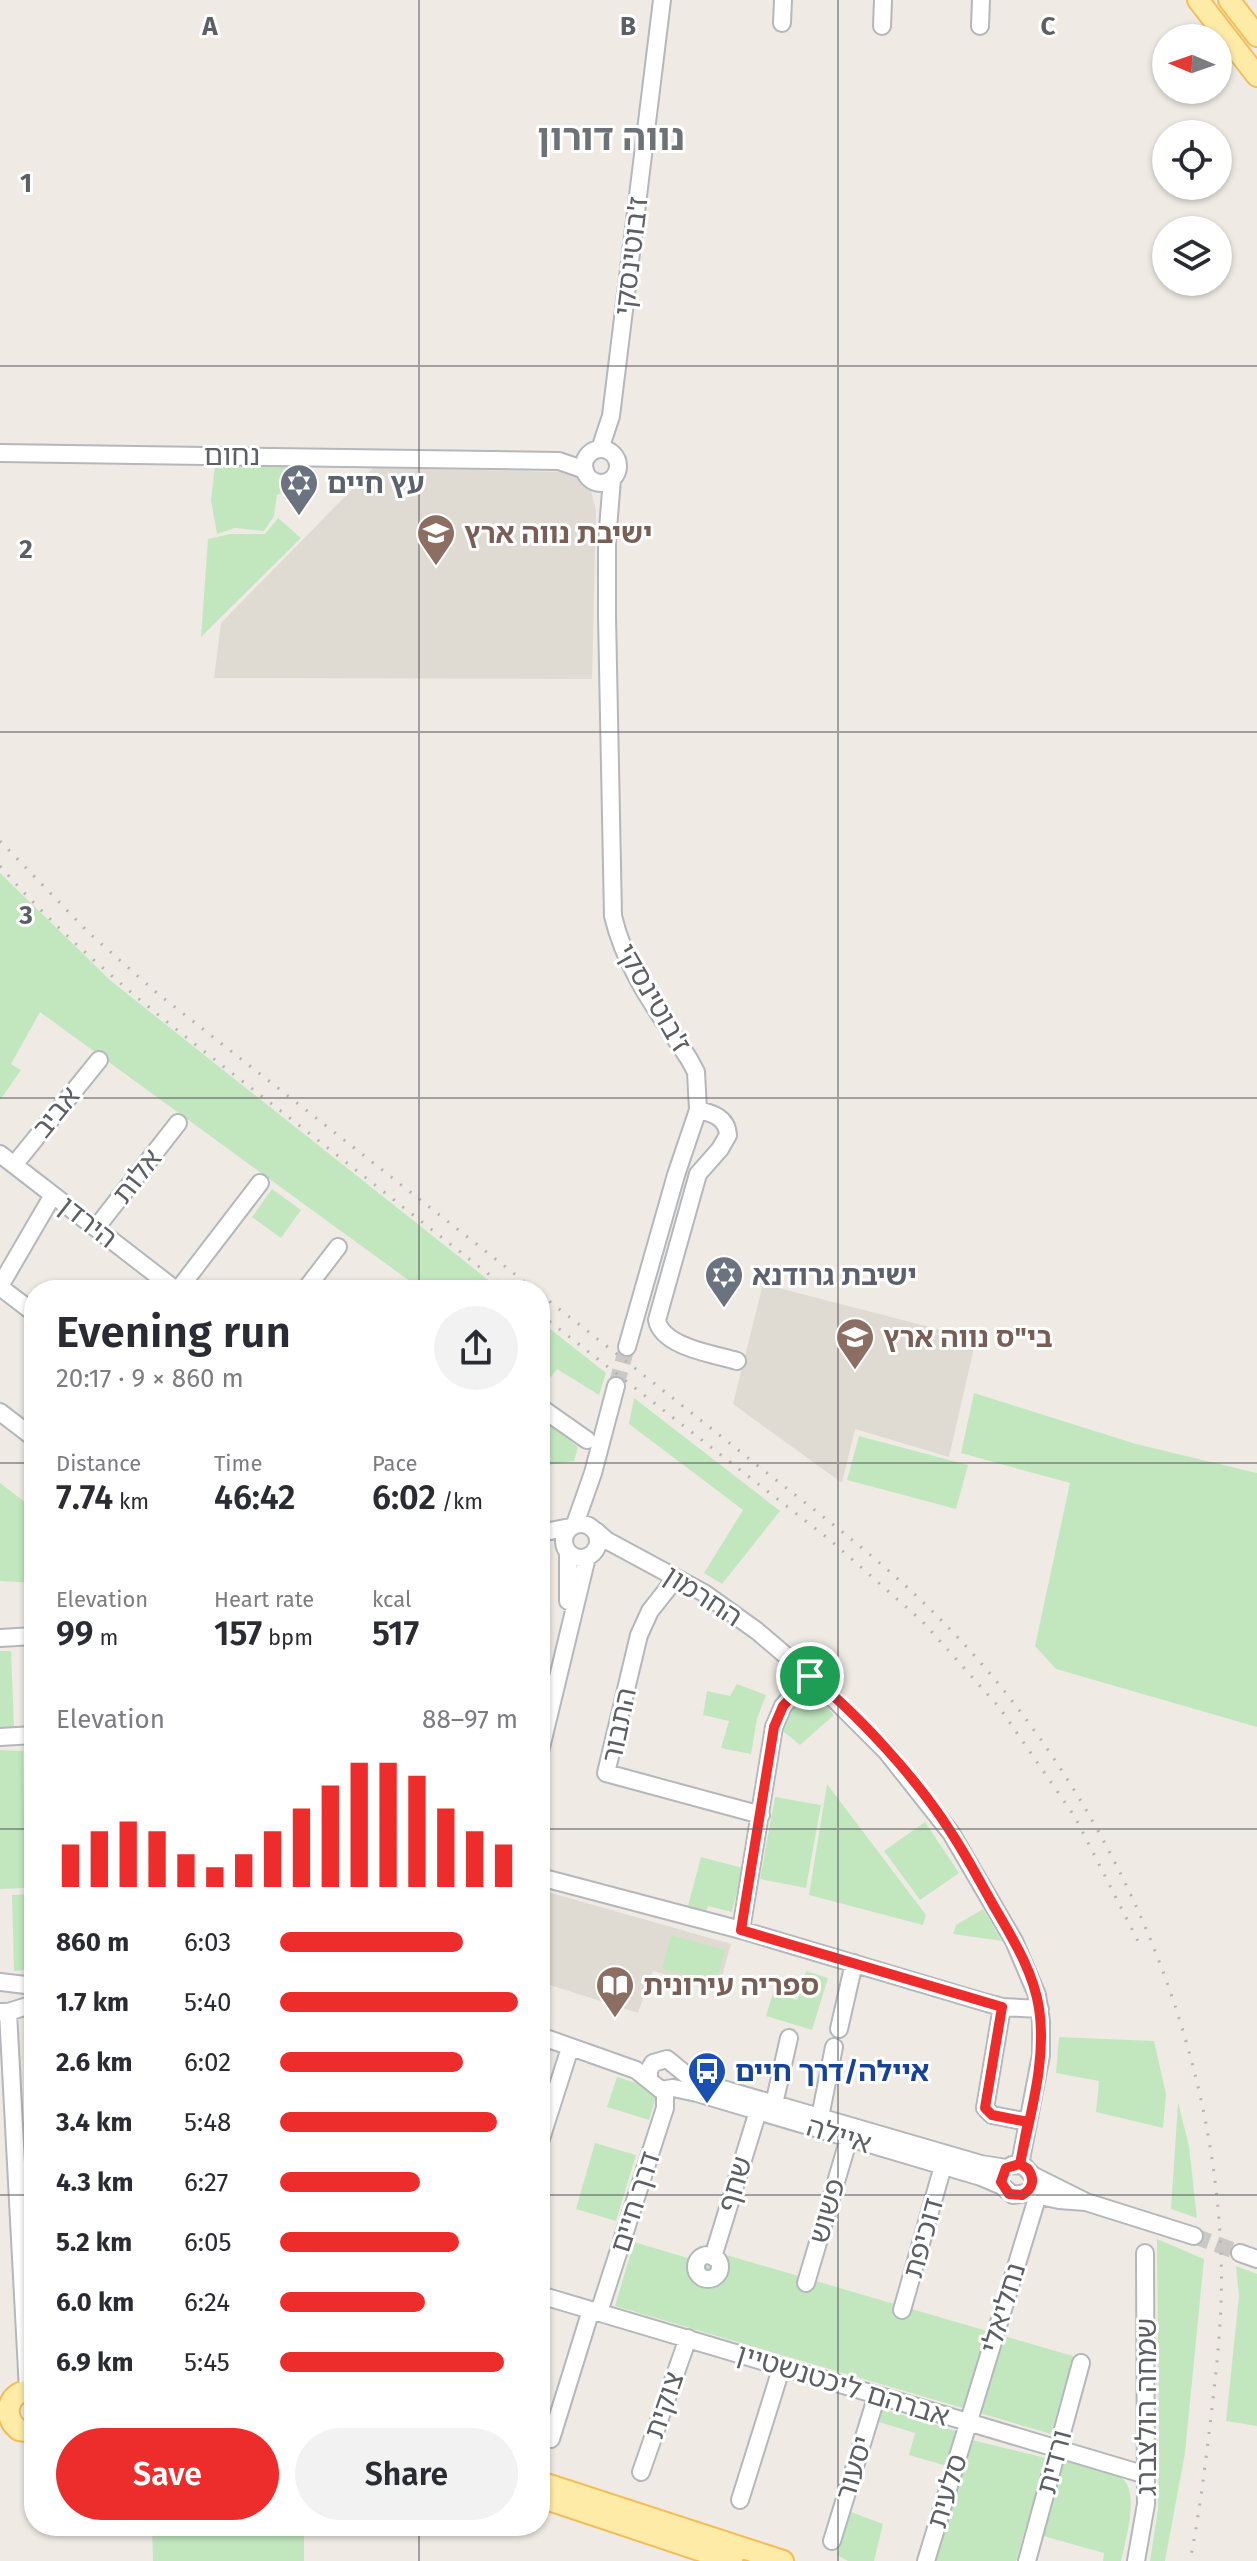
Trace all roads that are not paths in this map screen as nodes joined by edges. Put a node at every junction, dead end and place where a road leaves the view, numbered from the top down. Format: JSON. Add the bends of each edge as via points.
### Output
{"nodes":[{"id":1,"x":662,"y":0,"type":"edge"},
{"id":2,"x":783,"y":0,"type":"edge"},
{"id":3,"x":883,"y":0,"type":"edge"},
{"id":4,"x":981,"y":0,"type":"edge"},
{"id":5,"x":1198,"y":0,"type":"edge"},
{"id":6,"x":1229,"y":0,"type":"edge"},
{"id":7,"x":782,"y":23,"type":"dead end"},
{"id":8,"x":882,"y":26,"type":"dead end"},
{"id":9,"x":980,"y":26,"type":"dead end"},
{"id":10,"x":1257,"y":36,"type":"edge"},
{"id":11,"x":1257,"y":76,"type":"edge"},
{"id":12,"x":0,"y":453,"type":"edge"},
{"id":13,"x":596,"y":462,"type":"junction"},
{"id":14,"x":612,"y":479,"type":"junction"},
{"id":15,"x":607,"y":541,"type":"junction"},
{"id":16,"x":99,"y":1060,"type":"dead end"},
{"id":17,"x":698,"y":1110,"type":"junction"},
{"id":18,"x":178,"y":1123,"type":"dead end"},
{"id":19,"x":0,"y":1154,"type":"edge"},
{"id":20,"x":14,"y":1165,"type":"junction"},
{"id":21,"x":260,"y":1183,"type":"dead end"},
{"id":22,"x":53,"y":1195,"type":"junction"},
{"id":23,"x":96,"y":1228,"type":"junction"},
{"id":24,"x":338,"y":1247,"type":"dead end"},
{"id":25,"x":164,"y":1280,"type":"edge"},
{"id":26,"x":185,"y":1280,"type":"edge"},
{"id":27,"x":313,"y":1280,"type":"edge"},
{"id":28,"x":0,"y":1286,"type":"edge"},
{"id":29,"x":24,"y":1305,"type":"edge"},
{"id":30,"x":627,"y":1347,"type":"tunnel mouth"},
{"id":31,"x":737,"y":1361,"type":"dead end"},
{"id":32,"x":616,"y":1386,"type":"tunnel mouth"},
{"id":33,"x":0,"y":1412,"type":"edge"},
{"id":34,"x":550,"y":1414,"type":"edge"},
{"id":35,"x":24,"y":1430,"type":"edge"},
{"id":36,"x":587,"y":1440,"type":"dead end"},
{"id":37,"x":583,"y":1528,"type":"junction"},
{"id":38,"x":550,"y":1533,"type":"edge"},
{"id":39,"x":550,"y":1540,"type":"edge"},
{"id":40,"x":567,"y":1549,"type":"junction"},
{"id":41,"x":590,"y":1556,"type":"junction"},
{"id":42,"x":638,"y":1556,"type":"junction"},
{"id":43,"x":676,"y":1578,"type":"junction"},
{"id":44,"x":24,"y":1637,"type":"edge"},
{"id":45,"x":0,"y":1638,"type":"edge"},
{"id":46,"x":564,"y":1658,"type":"junction"},
{"id":47,"x":810,"y":1676,"type":"junction"},
{"id":48,"x":550,"y":1713,"type":"edge"},
{"id":49,"x":24,"y":1736,"type":"edge"},
{"id":50,"x":0,"y":1737,"type":"edge"},
{"id":51,"x":761,"y":1815,"type":"junction"},
{"id":52,"x":550,"y":1880,"type":"edge"},
{"id":53,"x":741,"y":1930,"type":"junction"},
{"id":54,"x":854,"y":1963,"type":"junction"},
{"id":55,"x":8,"y":1984,"type":"edge"},
{"id":56,"x":1002,"y":2007,"type":"junction"},
{"id":57,"x":1040,"y":2009,"type":"junction"},
{"id":58,"x":8,"y":2011,"type":"edge"},
{"id":59,"x":550,"y":2028,"type":"edge"},
{"id":60,"x":839,"y":2029,"type":"dead end"},
{"id":61,"x":789,"y":2038,"type":"dead end"},
{"id":62,"x":550,"y":2040,"type":"edge"},
{"id":63,"x":834,"y":2047,"type":"dead end"},
{"id":64,"x":570,"y":2048,"type":"junction"},
{"id":65,"x":679,"y":2070,"type":"junction"},
{"id":66,"x":651,"y":2071,"type":"junction"},
{"id":67,"x":669,"y":2089,"type":"junction"},
{"id":68,"x":774,"y":2104,"type":"junction"},
{"id":69,"x":550,"y":2111,"type":"edge"},
{"id":70,"x":758,"y":2111,"type":"junction"},
{"id":71,"x":820,"y":2117,"type":"junction"},
{"id":72,"x":1028,"y":2122,"type":"junction"},
{"id":73,"x":849,"y":2138,"type":"junction"},
{"id":74,"x":943,"y":2166,"type":"junction"},
{"id":75,"x":1019,"y":2169,"type":"junction"},
{"id":76,"x":1002,"y":2186,"type":"junction"},
{"id":77,"x":1032,"y":2194,"type":"junction"},
{"id":78,"x":1086,"y":2202,"type":"junction"},
{"id":79,"x":1194,"y":2236,"type":"tunnel mouth"},
{"id":80,"x":1145,"y":2253,"type":"dead end"},
{"id":81,"x":1240,"y":2253,"type":"tunnel mouth"},
{"id":82,"x":713,"y":2257,"type":"dead end"},
{"id":83,"x":1257,"y":2259,"type":"edge"},
{"id":84,"x":806,"y":2283,"type":"dead end"},
{"id":85,"x":550,"y":2298,"type":"edge"},
{"id":86,"x":902,"y":2310,"type":"dead end"},
{"id":87,"x":595,"y":2311,"type":"junction"},
{"id":88,"x":688,"y":2338,"type":"junction"},
{"id":89,"x":1081,"y":2363,"type":"dead end"},
{"id":90,"x":782,"y":2366,"type":"junction"},
{"id":91,"x":877,"y":2395,"type":"junction"},
{"id":92,"x":18,"y":2396,"type":"edge"},
{"id":93,"x":968,"y":2422,"type":"junction"},
{"id":94,"x":7,"y":2426,"type":"edge"},
{"id":95,"x":551,"y":2439,"type":"dead end"},
{"id":96,"x":1058,"y":2449,"type":"junction"},
{"id":97,"x":641,"y":2472,"type":"dead end"},
{"id":98,"x":1146,"y":2475,"type":"junction"},
{"id":99,"x":550,"y":2485,"type":"edge"},
{"id":100,"x":550,"y":2500,"type":"edge"},
{"id":101,"x":740,"y":2500,"type":"dead end"},
{"id":102,"x":832,"y":2541,"type":"dead end"},
{"id":103,"x":732,"y":2561,"type":"edge"},
{"id":104,"x":783,"y":2561,"type":"edge"},
{"id":105,"x":926,"y":2561,"type":"edge"},
{"id":106,"x":1027,"y":2561,"type":"edge"},
{"id":107,"x":1136,"y":2561,"type":"edge"}],
"edges":[{"from":1,"to":13,"type":"street","name":"ז'בוטינסקי","via":[[611,416]]},
{"from":2,"to":7,"type":"street"},
{"from":3,"to":8,"type":"street"},
{"from":4,"to":9,"type":"street"},
{"from":5,"to":11,"type":"main road"},
{"from":6,"to":10,"type":"main road"},
{"from":12,"to":13,"type":"street","name":"נחום"},
{"from":13,"to":14,"type":"street","via":[[603,483]]},
{"from":13,"to":14,"type":"street","name":"ז'בוטינסקי","via":[[618,468]]},
{"from":13,"to":15,"type":"street","name":"ז'בוטינסקי"},
{"from":14,"to":15,"type":"street","name":"ז'בוטינסקי"},
{"from":15,"to":17,"type":"street","name":"ז'בוטינסקי","via":[[613,916],[636,977],[696,1072]]},
{"from":16,"to":20,"type":"street","name":"אביב"},
{"from":17,"to":30,"type":"street","name":"ז'בוטינסקי"},
{"from":17,"to":31,"type":"street","via":[[720,1117],[728,1135],[698,1174],[657,1320],[671,1341]]},
{"from":18,"to":23,"type":"street","name":"אלות"},
{"from":19,"to":20,"type":"street","name":"הירדן"},
{"from":20,"to":22,"type":"street","name":"הירדן"},
{"from":21,"to":26,"type":"street"},
{"from":22,"to":23,"type":"street","name":"הירדן"},
{"from":22,"to":28,"type":"street"},
{"from":23,"to":25,"type":"street","name":"הירדן"},
{"from":24,"to":27,"type":"street"},
{"from":28,"to":29,"type":"street"},
{"from":32,"to":37,"type":"street"},
{"from":33,"to":35,"type":"street"},
{"from":34,"to":36,"type":"street"},
{"from":37,"to":38,"type":"street"},
{"from":37,"to":40,"type":"street","via":[[565,1536]]},
{"from":37,"to":41,"type":"street","via":[[599,1541]]},
{"from":37,"to":42,"type":"street","name":"החרמון"},
{"from":39,"to":40,"type":"street"},
{"from":40,"to":41,"type":"street","via":[[577,1557]]},
{"from":40,"to":46,"type":"street"},
{"from":41,"to":42,"type":"street","name":"החרמון"},
{"from":41,"to":46,"type":"street"},
{"from":42,"to":43,"type":"street","name":"החרמון"},
{"from":43,"to":47,"type":"street","name":"החרמון","via":[[757,1631]]},
{"from":43,"to":51,"type":"street","name":"התבור","via":[[639,1635],[606,1773]]},
{"from":44,"to":45,"type":"street"},
{"from":46,"to":48,"type":"street"},
{"from":47,"to":51,"type":"street","via":[[783,1706],[774,1727]]},
{"from":47,"to":57,"type":"street","name":"החרמון","via":[[886,1751],[951,1833],[1014,1941]]},
{"from":49,"to":50,"type":"street"},
{"from":51,"to":53,"type":"street"},
{"from":52,"to":53,"type":"street"},
{"from":53,"to":54,"type":"street"},
{"from":54,"to":56,"type":"street"},
{"from":54,"to":60,"type":"street"},
{"from":55,"to":58,"type":"street","via":[[20,1995]]},
{"from":56,"to":57,"type":"street"},
{"from":56,"to":72,"type":"street","via":[[985,2108],[992,2115]]},
{"from":57,"to":72,"type":"street","name":"החרמון","via":[[1041,2055]]},
{"from":58,"to":92,"type":"street"},
{"from":59,"to":66,"type":"street"},
{"from":61,"to":68,"type":"street"},
{"from":62,"to":64,"type":"street"},
{"from":63,"to":71,"type":"street"},
{"from":64,"to":66,"type":"street"},
{"from":64,"to":69,"type":"street"},
{"from":65,"to":66,"type":"street","via":[[667,2059]]},
{"from":65,"to":67,"type":"street","via":[[679,2080]]},
{"from":65,"to":68,"type":"street","name":"איילה","via":[[702,2083]]},
{"from":66,"to":67,"type":"street","via":[[657,2089]]},
{"from":67,"to":70,"type":"street","name":"איילה"},
{"from":67,"to":87,"type":"street","name":"דרך חיים"},
{"from":68,"to":71,"type":"street","name":"איילה"},
{"from":70,"to":73,"type":"street","name":"איילה"},
{"from":70,"to":82,"type":"street","name":"שחף"},
{"from":71,"to":75,"type":"street","name":"איילה","via":[[981,2164]]},
{"from":72,"to":75,"type":"street","name":"החרמון"},
{"from":73,"to":74,"type":"street","name":"איילה"},
{"from":73,"to":84,"type":"street","name":"פשוש"},
{"from":74,"to":76,"type":"street","name":"איילה"},
{"from":74,"to":86,"type":"street","name":"דוכיפת"},
{"from":75,"to":76,"type":"street","via":[[1001,2177]]},
{"from":75,"to":77,"type":"street","name":"נחליאלי","via":[[1032,2185]]},
{"from":75,"to":78,"type":"street","name":"איילה"},
{"from":76,"to":77,"type":"street","name":"איילה","via":[[1013,2195]]},
{"from":77,"to":78,"type":"street","name":"איילה"},
{"from":77,"to":93,"type":"street","name":"נחליאלי"},
{"from":78,"to":79,"type":"street","name":"איילה"},
{"from":80,"to":98,"type":"street","name":"שמחה הולצברג"},
{"from":81,"to":83,"type":"street"},
{"from":85,"to":87,"type":"street","name":"אברהם ליכטנשטיין"},
{"from":87,"to":88,"type":"street","name":"אברהם ליכטנשטיין"},
{"from":87,"to":95,"type":"street","name":"דרך חיים"},
{"from":88,"to":90,"type":"street","name":"אברהם ליכטנשטיין"},
{"from":88,"to":97,"type":"street","name":"צוקית"},
{"from":89,"to":96,"type":"street","name":"ורדית"},
{"from":90,"to":91,"type":"street","name":"אברהם ליכטנשטיין"},
{"from":90,"to":101,"type":"street"},
{"from":91,"to":93,"type":"street","name":"אברהם ליכטנשטיין"},
{"from":91,"to":102,"type":"street","name":"יסעור"},
{"from":92,"to":94,"type":"main road"},
{"from":93,"to":96,"type":"street","name":"אברהם ליכטנשטיין"},
{"from":93,"to":105,"type":"street","name":"סלעית"},
{"from":96,"to":98,"type":"street","name":"אברהם ליכטנשטיין"},
{"from":96,"to":106,"type":"street","name":"ורדית"},
{"from":98,"to":107,"type":"street","name":"שמחה הולצברג"},
{"from":99,"to":104,"type":"main road"},
{"from":100,"to":103,"type":"main road"}]}
